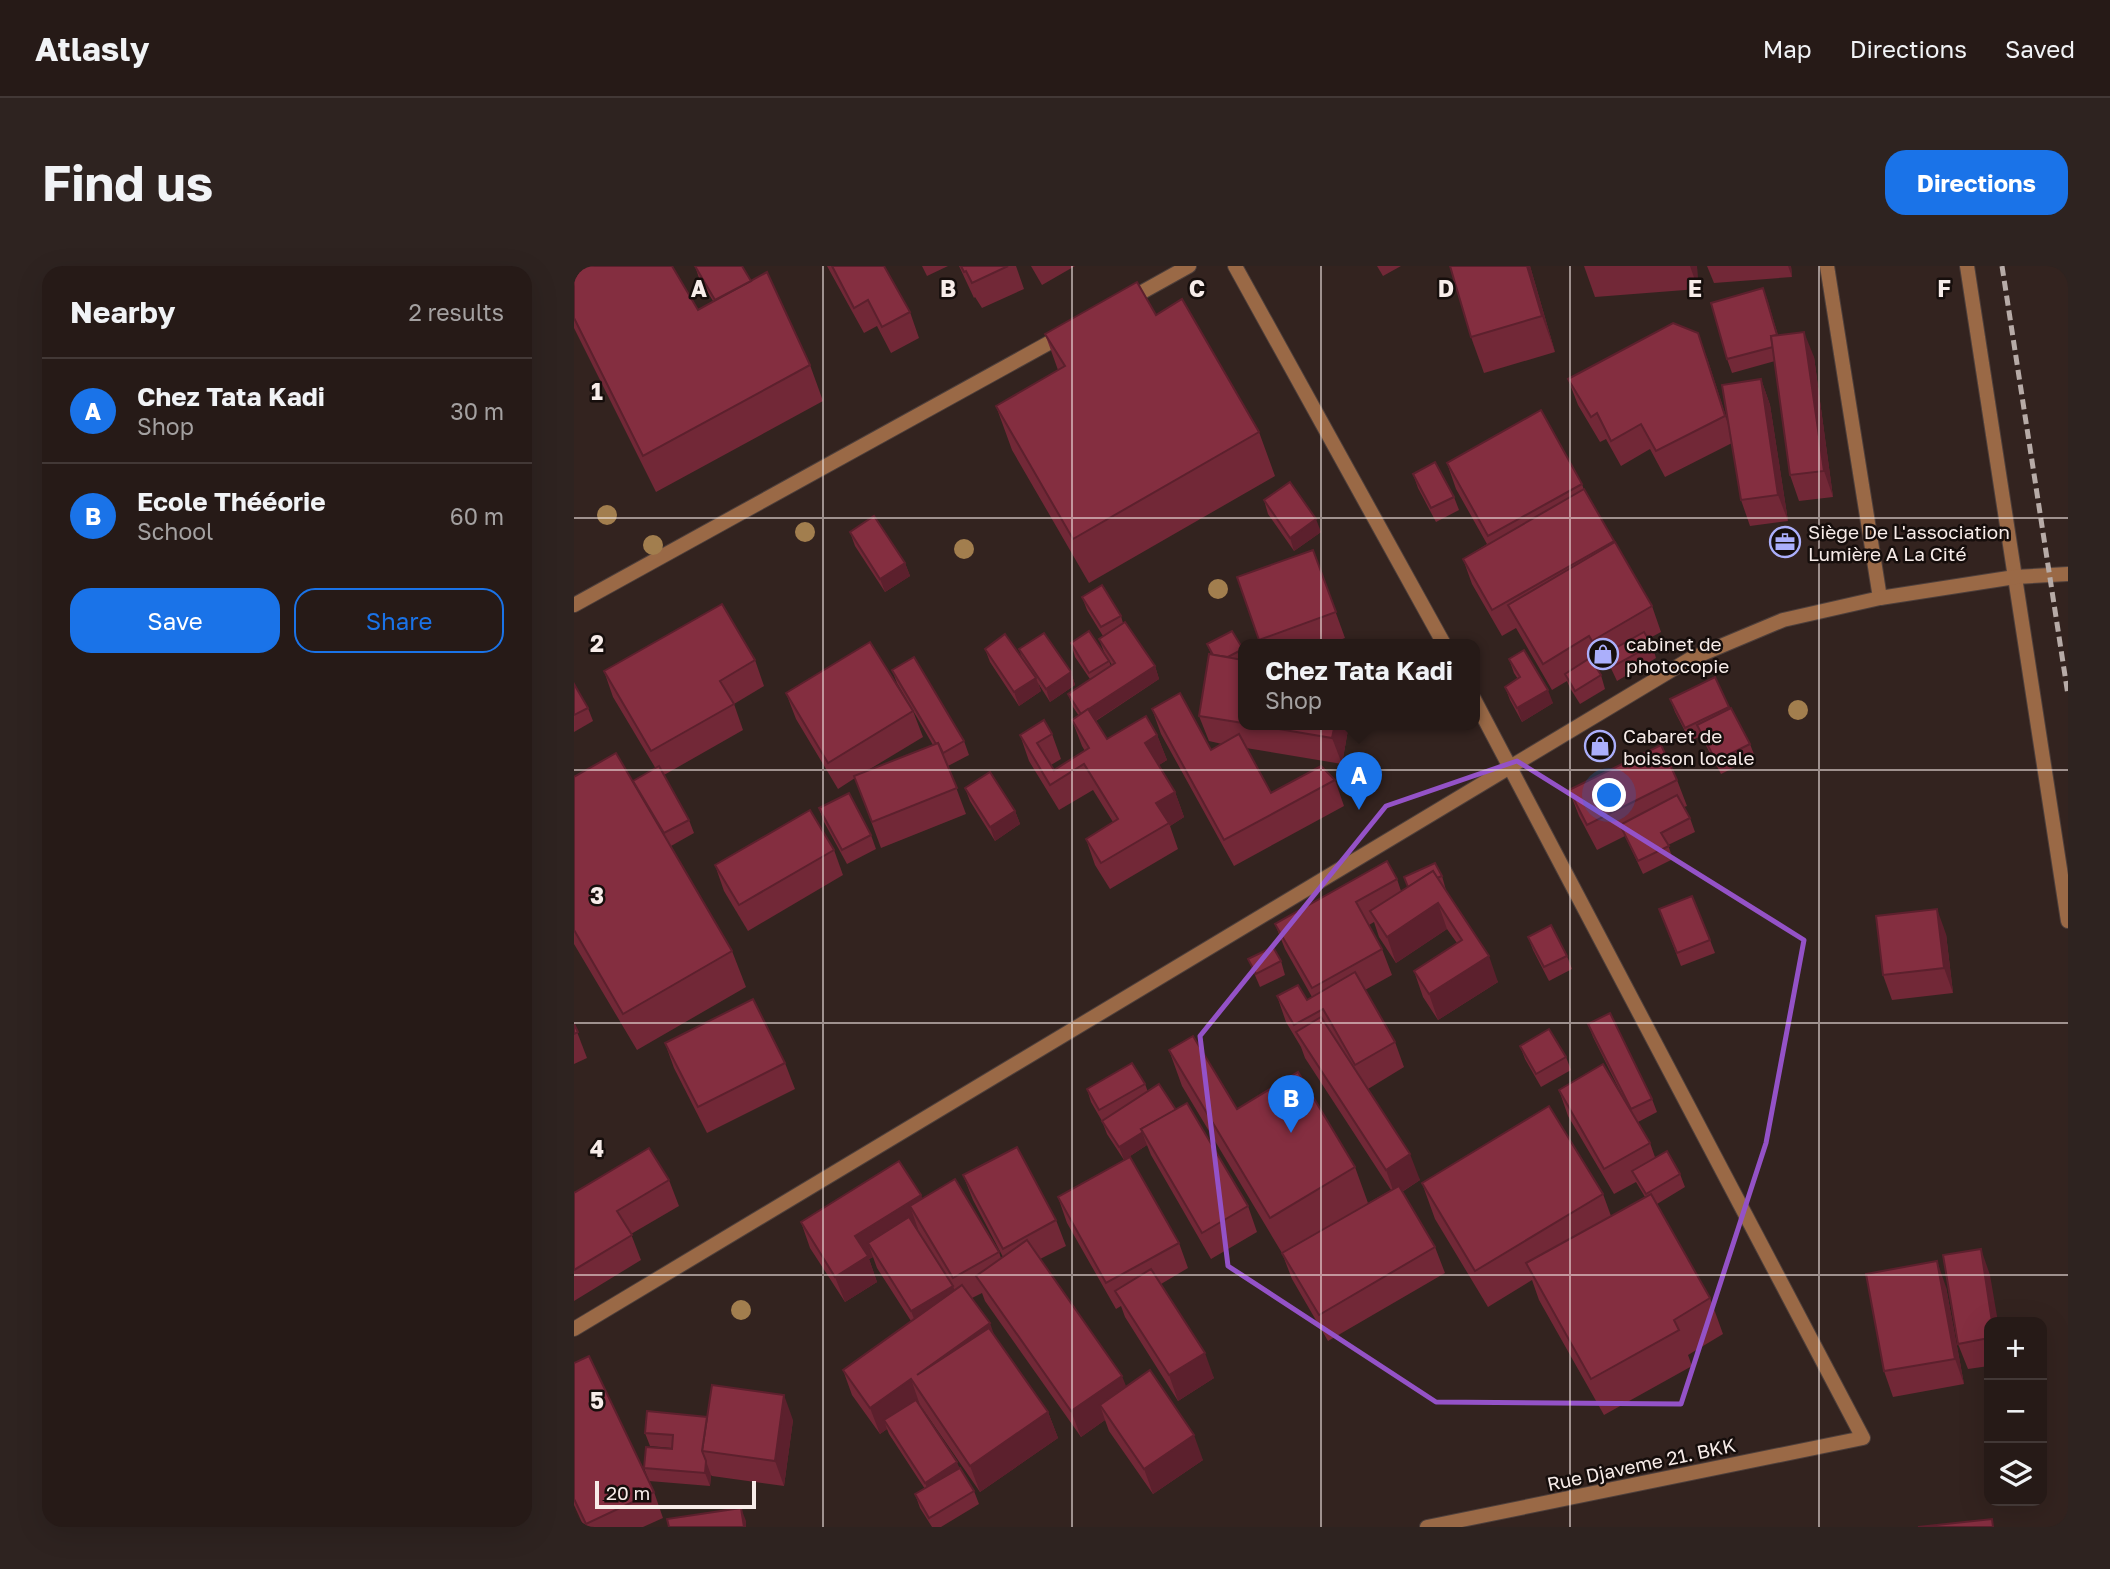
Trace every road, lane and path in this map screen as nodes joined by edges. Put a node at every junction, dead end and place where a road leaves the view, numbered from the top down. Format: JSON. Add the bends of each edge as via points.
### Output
{"nodes":[{"id":1,"x":1189,"y":266,"type":"edge"},
{"id":2,"x":1234,"y":266,"type":"edge"},
{"id":3,"x":1827,"y":266,"type":"edge"},
{"id":4,"x":1967,"y":266,"type":"edge"},
{"id":5,"x":1116,"y":306,"type":"edge"},
{"id":6,"x":1080,"y":326,"type":"edge"},
{"id":7,"x":2068,"y":573,"type":"edge"},
{"id":8,"x":2015,"y":577,"type":"junction"},
{"id":9,"x":1880,"y":598,"type":"junction"},
{"id":10,"x":574,"y":605,"type":"edge"},
{"id":11,"x":1441,"y":639,"type":"edge"},
{"id":12,"x":1480,"y":708,"type":"edge"},
{"id":13,"x":1512,"y":766,"type":"junction"},
{"id":14,"x":2068,"y":921,"type":"edge"},
{"id":15,"x":574,"y":1328,"type":"edge"},
{"id":16,"x":1427,"y":1527,"type":"edge"}],
"edges":[{"from":1,"to":5,"type":"street"},
{"from":2,"to":11,"type":"street"},
{"from":3,"to":9,"type":"street"},
{"from":4,"to":8,"type":"street"},
{"from":6,"to":10,"type":"street"},
{"from":7,"to":8,"type":"street"},
{"from":8,"to":9,"type":"street"},
{"from":8,"to":14,"type":"street"},
{"from":9,"to":13,"type":"street","via":[[1783,620],[1689,659]]},
{"from":12,"to":13,"type":"street"},
{"from":13,"to":15,"type":"street"},
{"from":13,"to":16,"type":"street","name":"Rue Djaveme 21. BKK","via":[[1863,1438]]}]}
